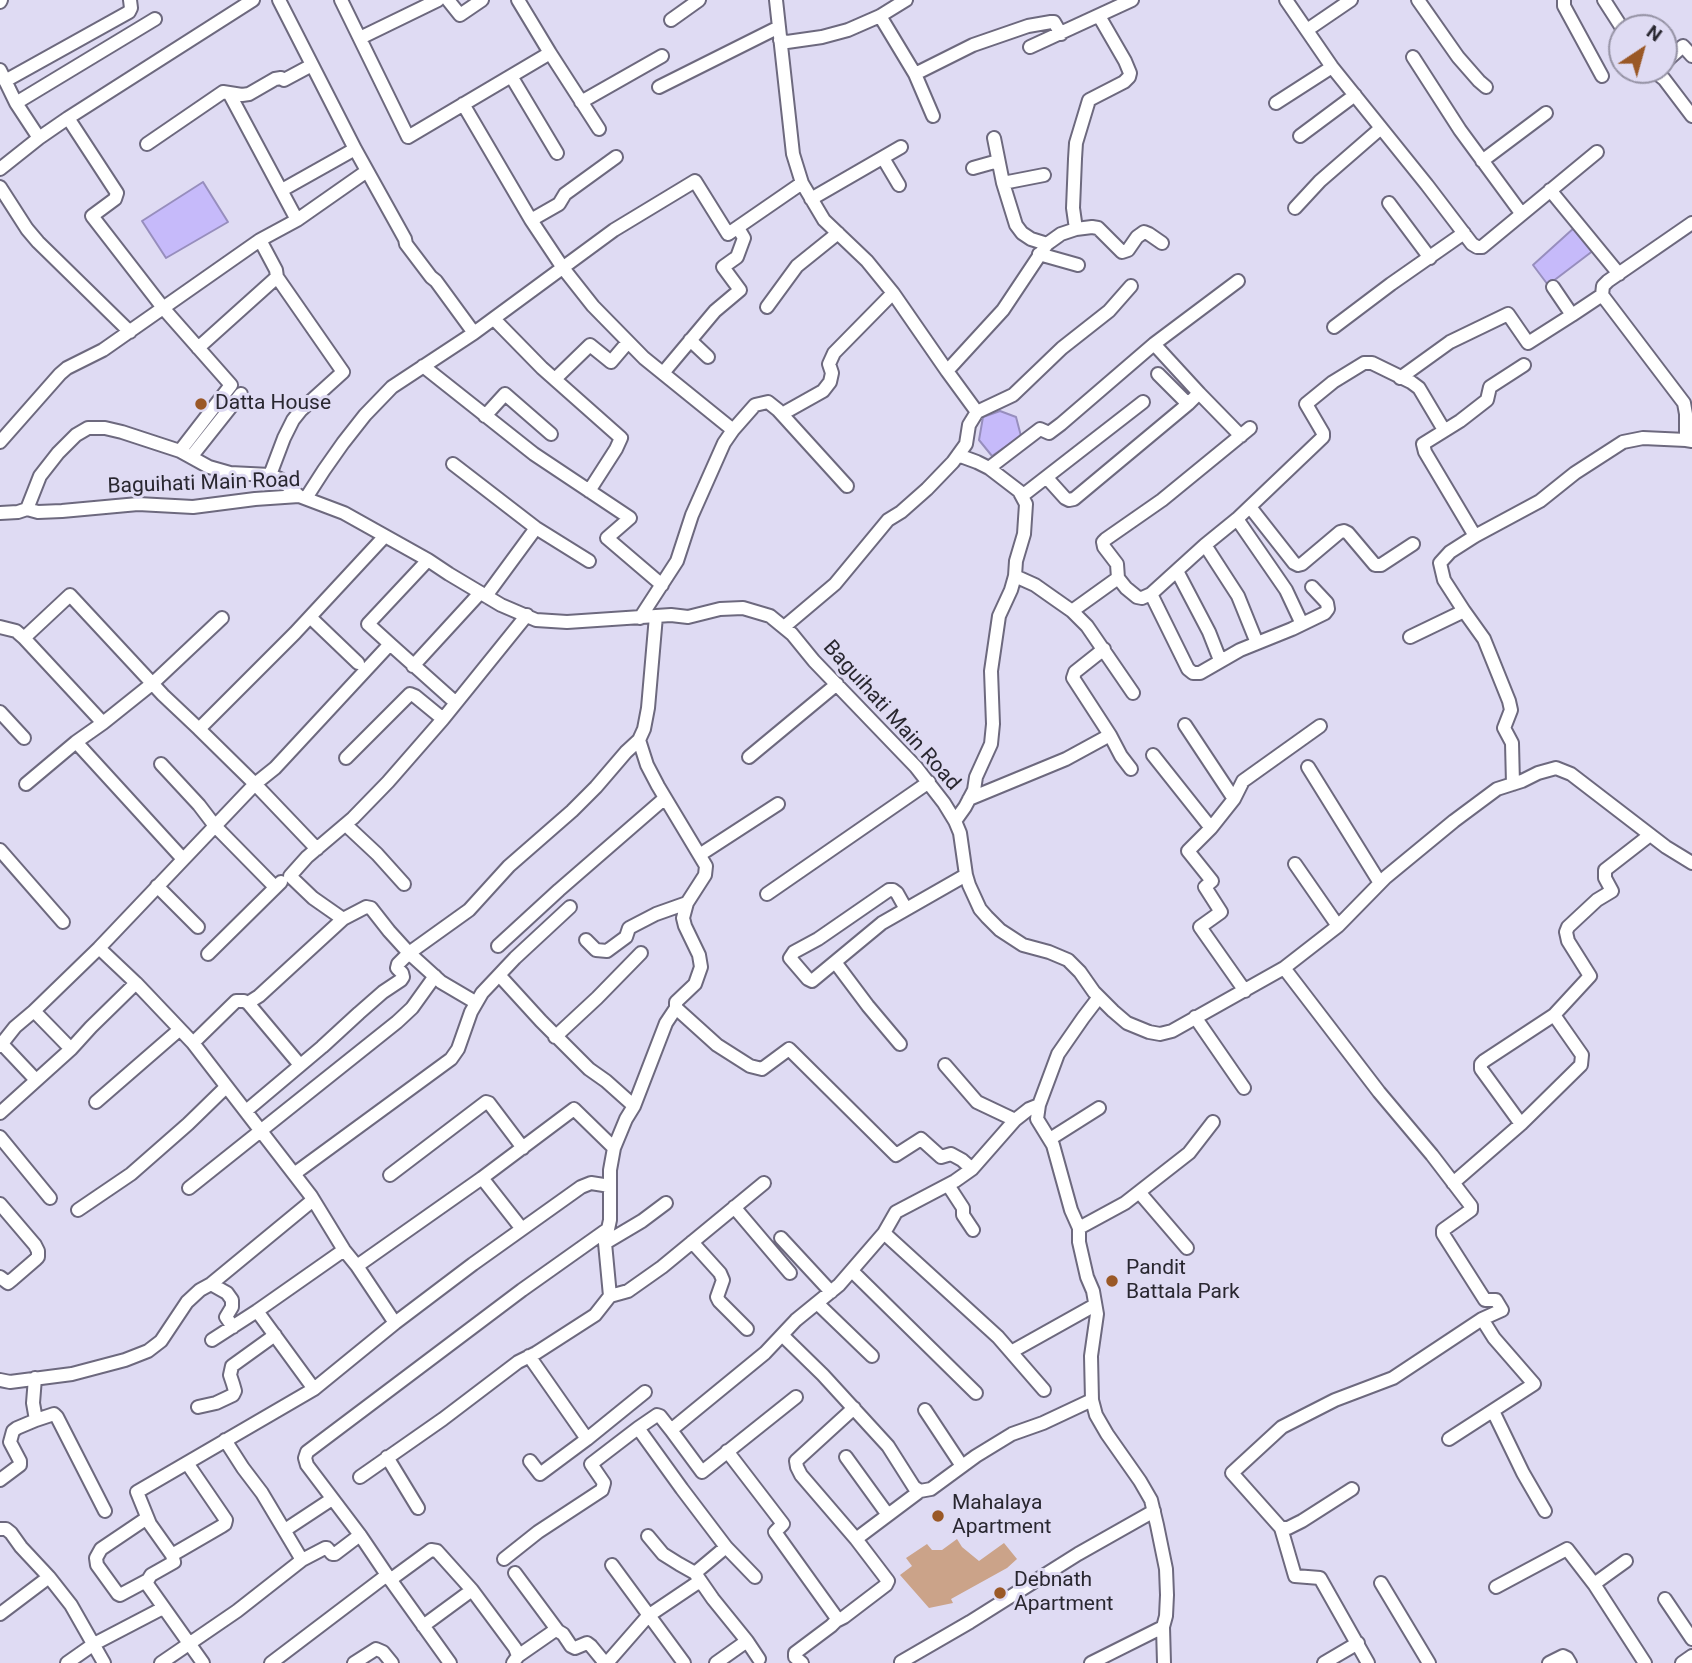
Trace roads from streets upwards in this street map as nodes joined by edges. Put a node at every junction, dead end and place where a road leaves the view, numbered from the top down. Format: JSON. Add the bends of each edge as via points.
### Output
{"nodes":[{"id":1,"x":130,"y":0,"type":"edge"},
{"id":2,"x":253,"y":0,"type":"edge"},
{"id":3,"x":279,"y":0,"type":"edge"},
{"id":4,"x":341,"y":0,"type":"edge"},
{"id":5,"x":438,"y":0,"type":"edge"},
{"id":6,"x":448,"y":0,"type":"edge"},
{"id":7,"x":482,"y":0,"type":"edge"},
{"id":8,"x":518,"y":0,"type":"edge"},
{"id":9,"x":776,"y":0,"type":"edge"},
{"id":10,"x":906,"y":0,"type":"edge"},
{"id":11,"x":1132,"y":0,"type":"edge"},
{"id":12,"x":1286,"y":0,"type":"edge"},
{"id":13,"x":1351,"y":0,"type":"edge"},
{"id":14,"x":1418,"y":0,"type":"edge"},
{"id":15,"x":1564,"y":0,"type":"edge"},
{"id":16,"x":695,"y":1,"type":"edge"},
{"id":17,"x":880,"y":16,"type":"junction"},
{"id":18,"x":1099,"y":16,"type":"junction"},
{"id":19,"x":155,"y":19,"type":"dead end"},
{"id":20,"x":671,"y":20,"type":"dead end"},
{"id":21,"x":1307,"y":30,"type":"junction"},
{"id":22,"x":780,"y":34,"type":"junction"},
{"id":23,"x":1061,"y":34,"type":"junction"},
{"id":24,"x":360,"y":38,"type":"junction"},
{"id":25,"x":1030,"y":47,"type":"dead end"},
{"id":26,"x":1678,"y":50,"type":"edge"},
{"id":27,"x":550,"y":53,"type":"junction"},
{"id":28,"x":662,"y":56,"type":"dead end"},
{"id":29,"x":1692,"y":56,"type":"edge"},
{"id":30,"x":1413,"y":57,"type":"dead end"},
{"id":31,"x":312,"y":65,"type":"junction"},
{"id":32,"x":1332,"y":67,"type":"junction"},
{"id":33,"x":915,"y":74,"type":"junction"},
{"id":34,"x":2,"y":76,"type":"edge"},
{"id":35,"x":511,"y":76,"type":"junction"},
{"id":36,"x":1602,"y":76,"type":"dead end"},
{"id":37,"x":1668,"y":84,"type":"edge"},
{"id":38,"x":1486,"y":86,"type":"dead end"},
{"id":39,"x":659,"y":87,"type":"dead end"},
{"id":40,"x":229,"y":93,"type":"junction"},
{"id":41,"x":1355,"y":95,"type":"junction"},
{"id":42,"x":581,"y":102,"type":"junction"},
{"id":43,"x":16,"y":103,"type":"junction"},
{"id":44,"x":1276,"y":103,"type":"dead end"},
{"id":45,"x":463,"y":104,"type":"junction"},
{"id":46,"x":1546,"y":113,"type":"dead end"},
{"id":47,"x":933,"y":116,"type":"dead end"},
{"id":48,"x":1692,"y":116,"type":"edge"},
{"id":49,"x":68,"y":118,"type":"junction"},
{"id":50,"x":1381,"y":128,"type":"junction"},
{"id":51,"x":599,"y":129,"type":"dead end"},
{"id":52,"x":1300,"y":136,"type":"dead end"},
{"id":53,"x":39,"y":138,"type":"junction"},
{"id":54,"x":994,"y":138,"type":"dead end"},
{"id":55,"x":147,"y":144,"type":"dead end"},
{"id":56,"x":901,"y":147,"type":"dead end"},
{"id":57,"x":355,"y":149,"type":"junction"},
{"id":58,"x":1597,"y":152,"type":"dead end"},
{"id":59,"x":557,"y":153,"type":"dead end"},
{"id":60,"x":616,"y":157,"type":"dead end"},
{"id":61,"x":883,"y":158,"type":"junction"},
{"id":62,"x":999,"y":161,"type":"junction"},
{"id":63,"x":1482,"y":161,"type":"junction"},
{"id":64,"x":973,"y":168,"type":"dead end"},
{"id":65,"x":0,"y":169,"type":"edge"},
{"id":66,"x":368,"y":171,"type":"junction"},
{"id":67,"x":1044,"y":175,"type":"dead end"},
{"id":68,"x":802,"y":183,"type":"junction"},
{"id":69,"x":1003,"y":183,"type":"junction"},
{"id":70,"x":899,"y":185,"type":"dead end"},
{"id":71,"x":0,"y":187,"type":"edge"},
{"id":72,"x":282,"y":190,"type":"junction"},
{"id":73,"x":1550,"y":190,"type":"junction"},
{"id":74,"x":811,"y":198,"type":"junction"},
{"id":75,"x":1389,"y":203,"type":"dead end"},
{"id":76,"x":1295,"y":208,"type":"dead end"},
{"id":77,"x":1521,"y":213,"type":"junction"},
{"id":78,"x":298,"y":220,"type":"junction"},
{"id":79,"x":531,"y":220,"type":"junction"},
{"id":80,"x":1692,"y":223,"type":"edge"},
{"id":81,"x":738,"y":228,"type":"junction"},
{"id":82,"x":1076,"y":229,"type":"junction"},
{"id":83,"x":838,"y":233,"type":"junction"},
{"id":84,"x":1464,"y":233,"type":"junction"},
{"id":85,"x":260,"y":240,"type":"junction"},
{"id":86,"x":1162,"y":243,"type":"dead end"},
{"id":87,"x":1043,"y":249,"type":"junction"},
{"id":88,"x":1430,"y":258,"type":"junction"},
{"id":89,"x":1078,"y":265,"type":"dead end"},
{"id":90,"x":563,"y":268,"type":"junction"},
{"id":91,"x":1619,"y":274,"type":"junction"},
{"id":92,"x":276,"y":277,"type":"junction"},
{"id":93,"x":1238,"y":281,"type":"dead end"},
{"id":94,"x":1131,"y":286,"type":"dead end"},
{"id":95,"x":1553,"y":287,"type":"dead end"},
{"id":96,"x":893,"y":293,"type":"junction"},
{"id":97,"x":1602,"y":295,"type":"junction"},
{"id":98,"x":767,"y":307,"type":"dead end"},
{"id":99,"x":164,"y":309,"type":"junction"},
{"id":100,"x":1572,"y":315,"type":"junction"},
{"id":101,"x":494,"y":318,"type":"junction"},
{"id":102,"x":1334,"y":327,"type":"dead end"},
{"id":103,"x":130,"y":332,"type":"junction"},
{"id":104,"x":474,"y":333,"type":"junction"},
{"id":105,"x":690,"y":340,"type":"junction"},
{"id":106,"x":628,"y":342,"type":"junction"},
{"id":107,"x":1154,"y":344,"type":"junction"},
{"id":108,"x":198,"y":348,"type":"junction"},
{"id":109,"x":708,"y":357,"type":"dead end"},
{"id":110,"x":1524,"y":365,"type":"dead end"},
{"id":111,"x":423,"y":366,"type":"junction"},
{"id":112,"x":947,"y":371,"type":"junction"},
{"id":113,"x":663,"y":373,"type":"junction"},
{"id":114,"x":1158,"y":374,"type":"dead end"},
{"id":115,"x":1400,"y":377,"type":"junction"},
{"id":116,"x":555,"y":379,"type":"junction"},
{"id":117,"x":1199,"y":393,"type":"junction"},
{"id":118,"x":241,"y":394,"type":"dead end"},
{"id":119,"x":1143,"y":402,"type":"dead end"},
{"id":120,"x":1188,"y":404,"type":"junction"},
{"id":121,"x":977,"y":412,"type":"junction"},
{"id":122,"x":782,"y":414,"type":"junction"},
{"id":123,"x":485,"y":416,"type":"junction"},
{"id":124,"x":733,"y":430,"type":"junction"},
{"id":125,"x":1444,"y":430,"type":"junction"},
{"id":126,"x":551,"y":434,"type":"dead end"},
{"id":127,"x":1689,"y":441,"type":"edge"},
{"id":128,"x":0,"y":442,"type":"edge"},
{"id":129,"x":186,"y":454,"type":"junction"},
{"id":130,"x":958,"y":456,"type":"junction"},
{"id":131,"x":453,"y":464,"type":"dead end"},
{"id":132,"x":989,"y":468,"type":"junction"},
{"id":133,"x":270,"y":475,"type":"junction"},
{"id":134,"x":1047,"y":478,"type":"junction"},
{"id":135,"x":847,"y":486,"type":"dead end"},
{"id":136,"x":589,"y":491,"type":"junction"},
{"id":137,"x":1022,"y":496,"type":"junction"},
{"id":138,"x":303,"y":497,"type":"junction"},
{"id":139,"x":1250,"y":507,"type":"junction"},
{"id":140,"x":27,"y":509,"type":"junction"},
{"id":141,"x":0,"y":513,"type":"edge"},
{"id":142,"x":1237,"y":519,"type":"junction"},
{"id":143,"x":536,"y":528,"type":"junction"},
{"id":144,"x":385,"y":536,"type":"junction"},
{"id":145,"x":1475,"y":536,"type":"junction"},
{"id":146,"x":1413,"y":544,"type":"dead end"},
{"id":147,"x":1205,"y":545,"type":"junction"},
{"id":148,"x":428,"y":560,"type":"junction"},
{"id":149,"x":589,"y":561,"type":"dead end"},
{"id":150,"x":1177,"y":570,"type":"junction"},
{"id":151,"x":1015,"y":576,"type":"junction"},
{"id":152,"x":1118,"y":578,"type":"junction"},
{"id":153,"x":662,"y":585,"type":"junction"},
{"id":154,"x":1312,"y":587,"type":"dead end"},
{"id":155,"x":483,"y":594,"type":"junction"},
{"id":156,"x":1152,"y":594,"type":"junction"},
{"id":157,"x":1072,"y":611,"type":"junction"},
{"id":158,"x":1464,"y":611,"type":"junction"},
{"id":159,"x":527,"y":615,"type":"junction"},
{"id":160,"x":656,"y":616,"type":"junction"},
{"id":161,"x":310,"y":617,"type":"junction"},
{"id":162,"x":222,"y":618,"type":"dead end"},
{"id":163,"x":640,"y":618,"type":"junction"},
{"id":164,"x":1302,"y":624,"type":"junction"},
{"id":165,"x":784,"y":627,"type":"junction"},
{"id":166,"x":0,"y":628,"type":"edge"},
{"id":167,"x":1410,"y":637,"type":"dead end"},
{"id":168,"x":24,"y":638,"type":"junction"},
{"id":169,"x":1257,"y":643,"type":"junction"},
{"id":170,"x":390,"y":644,"type":"junction"},
{"id":171,"x":1104,"y":649,"type":"junction"},
{"id":172,"x":1220,"y":660,"type":"junction"},
{"id":173,"x":358,"y":663,"type":"dead end"},
{"id":174,"x":413,"y":666,"type":"junction"},
{"id":175,"x":153,"y":683,"type":"junction"},
{"id":176,"x":837,"y":684,"type":"junction"},
{"id":177,"x":1133,"y":693,"type":"dead end"},
{"id":178,"x":456,"y":703,"type":"junction"},
{"id":179,"x":0,"y":712,"type":"edge"},
{"id":180,"x":443,"y":719,"type":"junction"},
{"id":181,"x":103,"y":723,"type":"junction"},
{"id":182,"x":1185,"y":725,"type":"dead end"},
{"id":183,"x":1320,"y":726,"type":"dead end"},
{"id":184,"x":199,"y":729,"type":"junction"},
{"id":185,"x":1110,"y":735,"type":"junction"},
{"id":186,"x":24,"y":738,"type":"dead end"},
{"id":187,"x":639,"y":740,"type":"junction"},
{"id":188,"x":76,"y":742,"type":"junction"},
{"id":189,"x":1153,"y":755,"type":"dead end"},
{"id":190,"x":749,"y":757,"type":"dead end"},
{"id":191,"x":346,"y":758,"type":"dead end"},
{"id":192,"x":161,"y":764,"type":"dead end"},
{"id":193,"x":1308,"y":767,"type":"dead end"},
{"id":194,"x":1131,"y":769,"type":"dead end"},
{"id":195,"x":929,"y":782,"type":"junction"},
{"id":196,"x":26,"y":784,"type":"dead end"},
{"id":197,"x":255,"y":784,"type":"junction"},
{"id":198,"x":1513,"y":784,"type":"junction"},
{"id":199,"x":665,"y":798,"type":"junction"},
{"id":200,"x":969,"y":799,"type":"junction"},
{"id":201,"x":1234,"y":799,"type":"junction"},
{"id":202,"x":778,"y":804,"type":"dead end"},
{"id":203,"x":955,"y":821,"type":"junction"},
{"id":204,"x":346,"y":824,"type":"junction"},
{"id":205,"x":215,"y":826,"type":"junction"},
{"id":206,"x":1211,"y":828,"type":"junction"},
{"id":207,"x":1650,"y":835,"type":"junction"},
{"id":208,"x":317,"y":849,"type":"junction"},
{"id":209,"x":0,"y":850,"type":"edge"},
{"id":210,"x":701,"y":854,"type":"junction"},
{"id":211,"x":183,"y":859,"type":"junction"},
{"id":212,"x":1692,"y":863,"type":"edge"},
{"id":213,"x":1295,"y":864,"type":"dead end"},
{"id":214,"x":966,"y":875,"type":"junction"},
{"id":215,"x":290,"y":876,"type":"junction"},
{"id":216,"x":1380,"y":883,"type":"junction"},
{"id":217,"x":404,"y":884,"type":"dead end"},
{"id":218,"x":157,"y":886,"type":"junction"},
{"id":219,"x":275,"y":887,"type":"junction"},
{"id":220,"x":767,"y":894,"type":"dead end"},
{"id":221,"x":687,"y":903,"type":"junction"},
{"id":222,"x":570,"y":907,"type":"dead end"},
{"id":223,"x":906,"y":909,"type":"junction"},
{"id":224,"x":343,"y":919,"type":"junction"},
{"id":225,"x":63,"y":922,"type":"dead end"},
{"id":226,"x":1338,"y":926,"type":"junction"},
{"id":227,"x":198,"y":928,"type":"dead end"},
{"id":228,"x":586,"y":940,"type":"dead end"},
{"id":229,"x":498,"y":946,"type":"dead end"},
{"id":230,"x":99,"y":948,"type":"junction"},
{"id":231,"x":410,"y":953,"type":"junction"},
{"id":232,"x":641,"y":953,"type":"dead end"},
{"id":233,"x":208,"y":954,"type":"dead end"},
{"id":234,"x":835,"y":962,"type":"junction"},
{"id":235,"x":1284,"y":968,"type":"junction"},
{"id":236,"x":499,"y":975,"type":"junction"},
{"id":237,"x":435,"y":976,"type":"junction"},
{"id":238,"x":136,"y":982,"type":"junction"},
{"id":239,"x":1245,"y":991,"type":"junction"},
{"id":240,"x":1099,"y":998,"type":"junction"},
{"id":241,"x":475,"y":1002,"type":"junction"},
{"id":242,"x":248,"y":1003,"type":"junction"},
{"id":243,"x":676,"y":1008,"type":"junction"},
{"id":244,"x":34,"y":1011,"type":"junction"},
{"id":245,"x":1554,"y":1015,"type":"junction"},
{"id":246,"x":1195,"y":1017,"type":"junction"},
{"id":247,"x":179,"y":1030,"type":"junction"},
{"id":248,"x":555,"y":1037,"type":"junction"},
{"id":249,"x":193,"y":1043,"type":"junction"},
{"id":250,"x":900,"y":1044,"type":"dead end"},
{"id":251,"x":1,"y":1045,"type":"edge"},
{"id":252,"x":71,"y":1049,"type":"junction"},
{"id":253,"x":300,"y":1065,"type":"junction"},
{"id":254,"x":945,"y":1065,"type":"dead end"},
{"id":255,"x":36,"y":1080,"type":"junction"},
{"id":256,"x":226,"y":1087,"type":"junction"},
{"id":257,"x":1244,"y":1088,"type":"dead end"},
{"id":258,"x":96,"y":1102,"type":"dead end"},
{"id":259,"x":1039,"y":1104,"type":"junction"},
{"id":260,"x":634,"y":1106,"type":"junction"},
{"id":261,"x":1099,"y":1108,"type":"dead end"},
{"id":262,"x":246,"y":1111,"type":"junction"},
{"id":263,"x":0,"y":1113,"type":"edge"},
{"id":264,"x":1015,"y":1120,"type":"junction"},
{"id":265,"x":1213,"y":1122,"type":"dead end"},
{"id":266,"x":1521,"y":1124,"type":"junction"},
{"id":267,"x":262,"y":1131,"type":"junction"},
{"id":268,"x":0,"y":1137,"type":"edge"},
{"id":269,"x":1050,"y":1139,"type":"junction"},
{"id":270,"x":523,"y":1148,"type":"junction"},
{"id":271,"x":614,"y":1148,"type":"junction"},
{"id":272,"x":972,"y":1169,"type":"junction"},
{"id":273,"x":294,"y":1174,"type":"junction"},
{"id":274,"x":390,"y":1175,"type":"dead end"},
{"id":275,"x":482,"y":1178,"type":"junction"},
{"id":276,"x":1453,"y":1182,"type":"junction"},
{"id":277,"x":764,"y":1183,"type":"dead end"},
{"id":278,"x":948,"y":1185,"type":"junction"},
{"id":279,"x":610,"y":1186,"type":"junction"},
{"id":280,"x":189,"y":1188,"type":"dead end"},
{"id":281,"x":1139,"y":1192,"type":"junction"},
{"id":282,"x":50,"y":1198,"type":"dead end"},
{"id":283,"x":313,"y":1200,"type":"junction"},
{"id":284,"x":666,"y":1203,"type":"dead end"},
{"id":285,"x":0,"y":1204,"type":"edge"},
{"id":286,"x":734,"y":1207,"type":"junction"},
{"id":287,"x":78,"y":1210,"type":"dead end"},
{"id":288,"x":1079,"y":1228,"type":"junction"},
{"id":289,"x":522,"y":1229,"type":"junction"},
{"id":290,"x":608,"y":1229,"type":"junction"},
{"id":291,"x":973,"y":1230,"type":"dead end"},
{"id":292,"x":884,"y":1233,"type":"junction"},
{"id":293,"x":780,"y":1238,"type":"dead end"},
{"id":294,"x":605,"y":1242,"type":"junction"},
{"id":295,"x":692,"y":1242,"type":"junction"},
{"id":296,"x":1187,"y":1248,"type":"dead end"},
{"id":297,"x":344,"y":1250,"type":"junction"},
{"id":298,"x":357,"y":1266,"type":"junction"},
{"id":299,"x":852,"y":1271,"type":"junction"},
{"id":300,"x":790,"y":1273,"type":"dead end"},
{"id":301,"x":0,"y":1277,"type":"edge"},
{"id":302,"x":211,"y":1284,"type":"junction"},
{"id":303,"x":831,"y":1292,"type":"junction"},
{"id":304,"x":610,"y":1296,"type":"junction"},
{"id":305,"x":817,"y":1303,"type":"junction"},
{"id":306,"x":1095,"y":1305,"type":"junction"},
{"id":307,"x":257,"y":1311,"type":"junction"},
{"id":308,"x":1482,"y":1319,"type":"junction"},
{"id":309,"x":395,"y":1323,"type":"junction"},
{"id":310,"x":233,"y":1327,"type":"junction"},
{"id":311,"x":747,"y":1329,"type":"dead end"},
{"id":312,"x":275,"y":1335,"type":"junction"},
{"id":313,"x":782,"y":1335,"type":"junction"},
{"id":314,"x":212,"y":1340,"type":"dead end"},
{"id":315,"x":1011,"y":1352,"type":"junction"},
{"id":316,"x":529,"y":1356,"type":"junction"},
{"id":317,"x":872,"y":1356,"type":"dead end"},
{"id":318,"x":35,"y":1378,"type":"junction"},
{"id":319,"x":0,"y":1380,"type":"edge"},
{"id":320,"x":314,"y":1388,"type":"junction"},
{"id":321,"x":1044,"y":1390,"type":"dead end"},
{"id":322,"x":645,"y":1392,"type":"dead end"},
{"id":323,"x":976,"y":1393,"type":"dead end"},
{"id":324,"x":796,"y":1397,"type":"dead end"},
{"id":325,"x":1091,"y":1400,"type":"junction"},
{"id":326,"x":198,"y":1407,"type":"dead end"},
{"id":327,"x":854,"y":1408,"type":"junction"},
{"id":328,"x":925,"y":1410,"type":"dead end"},
{"id":329,"x":1493,"y":1411,"type":"junction"},
{"id":330,"x":36,"y":1420,"type":"junction"},
{"id":331,"x":638,"y":1428,"type":"junction"},
{"id":332,"x":671,"y":1430,"type":"junction"},
{"id":333,"x":1448,"y":1439,"type":"dead end"},
{"id":334,"x":225,"y":1440,"type":"junction"},
{"id":335,"x":582,"y":1442,"type":"junction"},
{"id":336,"x":727,"y":1451,"type":"junction"},
{"id":337,"x":387,"y":1457,"type":"junction"},
{"id":338,"x":846,"y":1457,"type":"dead end"},
{"id":339,"x":530,"y":1461,"type":"dead end"},
{"id":340,"x":187,"y":1463,"type":"junction"},
{"id":341,"x":591,"y":1464,"type":"junction"},
{"id":342,"x":962,"y":1466,"type":"junction"},
{"id":343,"x":360,"y":1478,"type":"dead end"},
{"id":344,"x":0,"y":1480,"type":"edge"},
{"id":345,"x":1353,"y":1489,"type":"dead end"},
{"id":346,"x":920,"y":1492,"type":"junction"},
{"id":347,"x":332,"y":1499,"type":"junction"},
{"id":348,"x":418,"y":1508,"type":"dead end"},
{"id":349,"x":105,"y":1511,"type":"dead end"},
{"id":350,"x":1154,"y":1511,"type":"junction"},
{"id":351,"x":1545,"y":1511,"type":"dead end"},
{"id":352,"x":888,"y":1515,"type":"junction"},
{"id":353,"x":147,"y":1517,"type":"junction"},
{"id":354,"x":1281,"y":1528,"type":"junction"},
{"id":355,"x":0,"y":1529,"type":"edge"},
{"id":356,"x":285,"y":1530,"type":"junction"},
{"id":357,"x":360,"y":1535,"type":"junction"},
{"id":358,"x":648,"y":1536,"type":"dead end"},
{"id":359,"x":856,"y":1539,"type":"junction"},
{"id":360,"x":726,"y":1547,"type":"junction"},
{"id":361,"x":172,"y":1555,"type":"junction"},
{"id":362,"x":504,"y":1559,"type":"dead end"},
{"id":363,"x":302,"y":1560,"type":"junction"},
{"id":364,"x":1626,"y":1560,"type":"dead end"},
{"id":365,"x":612,"y":1566,"type":"dead end"},
{"id":366,"x":515,"y":1573,"type":"dead end"},
{"id":367,"x":49,"y":1577,"type":"junction"},
{"id":368,"x":698,"y":1577,"type":"junction"},
{"id":369,"x":755,"y":1577,"type":"dead end"},
{"id":370,"x":389,"y":1578,"type":"junction"},
{"id":371,"x":148,"y":1580,"type":"junction"},
{"id":372,"x":1381,"y":1583,"type":"dead end"},
{"id":373,"x":1594,"y":1584,"type":"junction"},
{"id":374,"x":1496,"y":1587,"type":"dead end"},
{"id":375,"x":472,"y":1590,"type":"junction"},
{"id":376,"x":1665,"y":1599,"type":"dead end"},
{"id":377,"x":163,"y":1608,"type":"junction"},
{"id":378,"x":0,"y":1614,"type":"edge"},
{"id":379,"x":648,"y":1616,"type":"junction"},
{"id":380,"x":836,"y":1621,"type":"junction"},
{"id":381,"x":423,"y":1626,"type":"junction"},
{"id":382,"x":1163,"y":1627,"type":"junction"},
{"id":383,"x":558,"y":1631,"type":"junction"},
{"id":384,"x":1692,"y":1639,"type":"edge"},
{"id":385,"x":747,"y":1641,"type":"junction"},
{"id":386,"x":189,"y":1643,"type":"junction"},
{"id":387,"x":1358,"y":1643,"type":"junction"},
{"id":388,"x":94,"y":1644,"type":"junction"},
{"id":389,"x":1692,"y":1656,"type":"edge"},
{"id":390,"x":759,"y":1659,"type":"dead end"},
{"id":391,"x":515,"y":1660,"type":"edge"},
{"id":392,"x":680,"y":1661,"type":"edge"},
{"id":393,"x":901,"y":1662,"type":"edge"},
{"id":394,"x":66,"y":1663,"type":"edge"},
{"id":395,"x":104,"y":1663,"type":"edge"},
{"id":396,"x":161,"y":1663,"type":"edge"},
{"id":397,"x":203,"y":1663,"type":"edge"},
{"id":398,"x":271,"y":1663,"type":"edge"},
{"id":399,"x":354,"y":1663,"type":"edge"},
{"id":400,"x":392,"y":1663,"type":"edge"},
{"id":401,"x":450,"y":1663,"type":"edge"},
{"id":402,"x":606,"y":1663,"type":"edge"},
{"id":403,"x":716,"y":1663,"type":"edge"},
{"id":404,"x":802,"y":1663,"type":"edge"},
{"id":405,"x":1091,"y":1663,"type":"edge"},
{"id":406,"x":1164,"y":1663,"type":"edge"},
{"id":407,"x":1324,"y":1663,"type":"edge"},
{"id":408,"x":1368,"y":1663,"type":"edge"},
{"id":409,"x":1429,"y":1663,"type":"edge"},
{"id":410,"x":1549,"y":1663,"type":"edge"},
{"id":411,"x":1570,"y":1663,"type":"edge"},
{"id":412,"x":1645,"y":1663,"type":"edge"},
{"id":413,"x":1682,"y":1663,"type":"edge"}],
"edges":[{"from":1,"to":34,"type":"street","via":[[129,12]]},
{"from":2,"to":49,"type":"street"},
{"from":3,"to":31,"type":"street"},
{"from":4,"to":24,"type":"street"},
{"from":5,"to":24,"type":"street"},
{"from":6,"to":7,"type":"street","via":[[460,15]]},
{"from":8,"to":27,"type":"street"},
{"from":9,"to":22,"type":"street"},
{"from":10,"to":17,"type":"street"},
{"from":11,"to":18,"type":"street"},
{"from":12,"to":21,"type":"street"},
{"from":13,"to":21,"type":"street"},
{"from":14,"to":38,"type":"street","via":[[1458,57]]},
{"from":15,"to":36,"type":"street"},
{"from":16,"to":20,"type":"street"},
{"from":17,"to":22,"type":"street","via":[[822,37],[787,42]]},
{"from":17,"to":33,"type":"street"},
{"from":18,"to":23,"type":"street"},
{"from":18,"to":82,"type":"street","via":[[1130,73],[1124,82],[1089,100],[1074,159]]},
{"from":19,"to":43,"type":"street"},
{"from":21,"to":32,"type":"street"},
{"from":22,"to":39,"type":"street"},
{"from":22,"to":68,"type":"street","via":[[793,154]]},
{"from":23,"to":25,"type":"street"},
{"from":23,"to":33,"type":"street","via":[[1055,22],[1028,26],[973,45]]},
{"from":24,"to":45,"type":"street","via":[[408,137]]},
{"from":26,"to":29,"type":"street","via":[[1683,46]]},
{"from":27,"to":35,"type":"street"},
{"from":27,"to":42,"type":"street"},
{"from":28,"to":42,"type":"street"},
{"from":30,"to":63,"type":"street"},
{"from":31,"to":40,"type":"street","via":[[249,94]]},
{"from":31,"to":57,"type":"street"},
{"from":32,"to":41,"type":"street"},
{"from":32,"to":44,"type":"street"},
{"from":33,"to":47,"type":"street"},
{"from":34,"to":43,"type":"street"},
{"from":35,"to":45,"type":"street"},
{"from":35,"to":59,"type":"street"},
{"from":37,"to":48,"type":"street"},
{"from":40,"to":55,"type":"street","via":[[223,92]]},
{"from":40,"to":72,"type":"street"},
{"from":41,"to":50,"type":"street"},
{"from":41,"to":52,"type":"street"},
{"from":42,"to":51,"type":"street"},
{"from":43,"to":53,"type":"street"},
{"from":45,"to":79,"type":"street"},
{"from":46,"to":63,"type":"street"},
{"from":49,"to":53,"type":"street"},
{"from":49,"to":99,"type":"street","via":[[117,193],[92,216]]},
{"from":50,"to":76,"type":"street"},
{"from":50,"to":84,"type":"street"},
{"from":53,"to":65,"type":"street"},
{"from":54,"to":62,"type":"street"},
{"from":56,"to":61,"type":"street"},
{"from":57,"to":66,"type":"street"},
{"from":57,"to":72,"type":"street"},
{"from":58,"to":73,"type":"street"},
{"from":60,"to":79,"type":"street","via":[[565,194],[559,204]]},
{"from":61,"to":70,"type":"street"},
{"from":61,"to":74,"type":"street"},
{"from":62,"to":64,"type":"street"},
{"from":62,"to":69,"type":"street"},
{"from":63,"to":77,"type":"street"},
{"from":66,"to":78,"type":"street"},
{"from":66,"to":104,"type":"street","via":[[406,244]]},
{"from":67,"to":69,"type":"street"},
{"from":68,"to":74,"type":"street"},
{"from":68,"to":81,"type":"street"},
{"from":69,"to":87,"type":"street","via":[[1016,225]]},
{"from":71,"to":103,"type":"street","via":[[38,242]]},
{"from":72,"to":78,"type":"street"},
{"from":73,"to":77,"type":"street"},
{"from":73,"to":91,"type":"street"},
{"from":74,"to":83,"type":"street"},
{"from":75,"to":88,"type":"street"},
{"from":77,"to":84,"type":"street","via":[[1480,248]]},
{"from":78,"to":85,"type":"street"},
{"from":79,"to":90,"type":"street"},
{"from":80,"to":91,"type":"street"},
{"from":81,"to":90,"type":"street","via":[[728,234],[695,181],[614,230]]},
{"from":81,"to":105,"type":"street","via":[[744,239],[737,257],[723,267],[740,290]]},
{"from":82,"to":86,"type":"street","via":[[1098,228],[1122,252],[1144,232]]},
{"from":82,"to":87,"type":"street"},
{"from":83,"to":96,"type":"street"},
{"from":83,"to":98,"type":"street","via":[[797,266]]},
{"from":84,"to":88,"type":"street"},
{"from":85,"to":92,"type":"street"},
{"from":85,"to":99,"type":"street"},
{"from":87,"to":89,"type":"street"},
{"from":87,"to":112,"type":"street","via":[[1003,310]]},
{"from":88,"to":102,"type":"street"},
{"from":90,"to":101,"type":"street"},
{"from":90,"to":106,"type":"street"},
{"from":91,"to":97,"type":"street","via":[[1603,286]]},
{"from":92,"to":108,"type":"street"},
{"from":92,"to":133,"type":"street","via":[[343,372],[293,420]]},
{"from":93,"to":107,"type":"street"},
{"from":94,"to":121,"type":"street","via":[[1013,395]]},
{"from":95,"to":100,"type":"street"},
{"from":96,"to":112,"type":"street"},
{"from":96,"to":122,"type":"street","via":[[834,353],[829,363],[830,382],[823,391]]},
{"from":97,"to":100,"type":"street"},
{"from":97,"to":127,"type":"street","via":[[1684,403]]},
{"from":99,"to":103,"type":"street"},
{"from":99,"to":108,"type":"street"},
{"from":100,"to":115,"type":"street","via":[[1528,343],[1508,314],[1450,342]]},
{"from":101,"to":104,"type":"street"},
{"from":101,"to":116,"type":"street"},
{"from":103,"to":128,"type":"street","via":[[67,368]]},
{"from":104,"to":111,"type":"street"},
{"from":105,"to":109,"type":"street"},
{"from":105,"to":113,"type":"street"},
{"from":106,"to":113,"type":"street"},
{"from":106,"to":116,"type":"street","via":[[611,362],[590,345]]},
{"from":107,"to":117,"type":"street"},
{"from":107,"to":132,"type":"street","via":[[1062,424],[1049,433],[1040,429]]},
{"from":108,"to":129,"type":"street","via":[[231,385]]},
{"from":110,"to":125,"type":"street","via":[[1490,387],[1487,400]]},
{"from":111,"to":123,"type":"street"},
{"from":111,"to":138,"type":"street","via":[[392,387],[365,415]]},
{"from":112,"to":121,"type":"street"},
{"from":113,"to":124,"type":"street"},
{"from":114,"to":120,"type":"street"},
{"from":115,"to":125,"type":"street","via":[[1419,388]]},
{"from":115,"to":139,"type":"street","via":[[1364,363],[1306,404],[1323,436]]},
{"from":116,"to":136,"type":"street","via":[[621,438]]},
{"from":117,"to":120,"type":"street"},
{"from":117,"to":152,"type":"street","via":[[1245,432],[1162,500],[1105,539]]},
{"from":118,"to":129,"type":"street"},
{"from":119,"to":134,"type":"street"},
{"from":120,"to":134,"type":"street","via":[[1074,499],[1065,498]]},
{"from":121,"to":130,"type":"street"},
{"from":122,"to":124,"type":"street","via":[[768,402],[755,405]]},
{"from":122,"to":135,"type":"street"},
{"from":123,"to":126,"type":"street","via":[[505,394]]},
{"from":123,"to":136,"type":"street"},
{"from":124,"to":153,"type":"street","via":[[692,515],[677,561]]},
{"from":125,"to":145,"type":"street","via":[[1423,444],[1425,452]]},
{"from":127,"to":145,"type":"street","via":[[1643,438],[1623,442],[1539,501]]},
{"from":129,"to":133,"type":"street","via":[[230,473]]},
{"from":129,"to":140,"type":"street","via":[[122,432],[88,429],[76,435],[40,476]]},
{"from":130,"to":132,"type":"street"},
{"from":130,"to":165,"type":"street","via":[[888,520],[835,584]]},
{"from":131,"to":143,"type":"street"},
{"from":132,"to":137,"type":"street"},
{"from":133,"to":138,"type":"street"},
{"from":134,"to":137,"type":"street"},
{"from":136,"to":153,"type":"street","via":[[630,518],[607,538]]},
{"from":137,"to":151,"type":"street","via":[[1025,525]]},
{"from":138,"to":140,"type":"street","name":"Baguihati Main Road","via":[[193,507],[138,504],[62,511]]},
{"from":138,"to":144,"type":"street","name":"Baguihati Main Road"},
{"from":139,"to":142,"type":"street"},
{"from":139,"to":146,"type":"street","via":[[1298,565],[1344,531],[1376,565]]},
{"from":140,"to":141,"type":"street","name":"Baguihati Main Road"},
{"from":142,"to":147,"type":"street"},
{"from":142,"to":164,"type":"street","via":[[1286,590]]},
{"from":143,"to":149,"type":"street"},
{"from":143,"to":155,"type":"street"},
{"from":144,"to":148,"type":"street","name":"Baguihati Main Road"},
{"from":144,"to":161,"type":"street"},
{"from":145,"to":158,"type":"street","via":[[1440,564],[1444,580]]},
{"from":147,"to":150,"type":"street"},
{"from":147,"to":169,"type":"street","via":[[1238,596]]},
{"from":148,"to":155,"type":"street","name":"Baguihati Main Road"},
{"from":148,"to":170,"type":"street","via":[[368,624]]},
{"from":150,"to":156,"type":"street"},
{"from":150,"to":172,"type":"street"},
{"from":151,"to":157,"type":"street"},
{"from":151,"to":200,"type":"street","via":[[999,616],[991,671],[990,744]]},
{"from":152,"to":156,"type":"street","via":[[1140,598]]},
{"from":152,"to":157,"type":"street"},
{"from":153,"to":163,"type":"street"},
{"from":154,"to":164,"type":"street","via":[[1328,609]]},
{"from":155,"to":159,"type":"street","name":"Baguihati Main Road"},
{"from":155,"to":174,"type":"street"},
{"from":156,"to":172,"type":"street","via":[[1188,669],[1199,673]]},
{"from":157,"to":171,"type":"street"},
{"from":158,"to":167,"type":"street"},
{"from":158,"to":198,"type":"street","via":[[1484,639],[1509,701],[1511,710],[1504,728],[1512,743]]},
{"from":159,"to":163,"type":"street","name":"Baguihati Main Road","via":[[556,622]]},
{"from":159,"to":178,"type":"street"},
{"from":160,"to":163,"type":"street","name":"Baguihati Main Road"},
{"from":160,"to":165,"type":"street","name":"Baguihati Main Road","via":[[688,617],[743,608],[770,616]]},
{"from":160,"to":187,"type":"street","via":[[648,708]]},
{"from":161,"to":173,"type":"street"},
{"from":161,"to":184,"type":"street"},
{"from":162,"to":175,"type":"street"},
{"from":164,"to":169,"type":"street"},
{"from":165,"to":176,"type":"street","name":"Baguihati Main Road"},
{"from":166,"to":168,"type":"street"},
{"from":168,"to":175,"type":"street","via":[[70,595]]},
{"from":168,"to":181,"type":"street"},
{"from":169,"to":172,"type":"street"},
{"from":170,"to":174,"type":"street"},
{"from":170,"to":197,"type":"street"},
{"from":171,"to":177,"type":"street"},
{"from":171,"to":185,"type":"street","via":[[1074,672],[1073,678]]},
{"from":174,"to":178,"type":"street"},
{"from":175,"to":181,"type":"street"},
{"from":175,"to":184,"type":"street"},
{"from":176,"to":190,"type":"street"},
{"from":176,"to":195,"type":"street","name":"Baguihati Main Road"},
{"from":178,"to":180,"type":"street"},
{"from":179,"to":186,"type":"street"},
{"from":180,"to":191,"type":"street","via":[[410,694]]},
{"from":180,"to":204,"type":"street"},
{"from":181,"to":188,"type":"street"},
{"from":182,"to":201,"type":"street"},
{"from":183,"to":201,"type":"street","via":[[1243,781]]},
{"from":184,"to":197,"type":"street"},
{"from":185,"to":194,"type":"street"},
{"from":185,"to":200,"type":"street"},
{"from":187,"to":199,"type":"street"},
{"from":187,"to":231,"type":"street","via":[[469,909]]},
{"from":188,"to":196,"type":"street"},
{"from":188,"to":211,"type":"street"},
{"from":189,"to":206,"type":"street"},
{"from":192,"to":205,"type":"street"},
{"from":193,"to":216,"type":"street"},
{"from":195,"to":203,"type":"street","name":"Baguihati Main Road"},
{"from":195,"to":220,"type":"street"},
{"from":197,"to":205,"type":"street"},
{"from":197,"to":208,"type":"street"},
{"from":198,"to":207,"type":"street","name":"Baguihati Main Road","via":[[1556,768],[1572,774]]},
{"from":198,"to":216,"type":"street","name":"Baguihati Main Road","via":[[1497,789],[1454,821]]},
{"from":199,"to":210,"type":"street"},
{"from":199,"to":229,"type":"street"},
{"from":200,"to":203,"type":"street"},
{"from":201,"to":206,"type":"street"},
{"from":202,"to":210,"type":"street"},
{"from":203,"to":214,"type":"street","name":"Baguihati Main Road"},
{"from":204,"to":208,"type":"street"},
{"from":204,"to":217,"type":"street"},
{"from":205,"to":211,"type":"street"},
{"from":205,"to":219,"type":"street"},
{"from":206,"to":239,"type":"street","via":[[1188,851],[1212,881],[1205,887],[1221,912],[1200,927]]},
{"from":207,"to":212,"type":"street","name":"Baguihati Main Road"},
{"from":207,"to":245,"type":"street","via":[[1605,870],[1612,891],[1568,928],[1568,941],[1590,976]]},
{"from":208,"to":215,"type":"street"},
{"from":209,"to":225,"type":"street"},
{"from":210,"to":221,"type":"street","via":[[705,875]]},
{"from":211,"to":218,"type":"street"},
{"from":213,"to":226,"type":"street"},
{"from":214,"to":223,"type":"street"},
{"from":214,"to":240,"type":"street","name":"Baguihati Main Road","via":[[980,909],[1000,930],[1023,944],[1068,960]]},
{"from":215,"to":219,"type":"street"},
{"from":215,"to":224,"type":"street"},
{"from":216,"to":226,"type":"street","name":"Baguihati Main Road"},
{"from":218,"to":227,"type":"street"},
{"from":218,"to":230,"type":"street"},
{"from":219,"to":233,"type":"street"},
{"from":221,"to":228,"type":"street","via":[[629,928],[626,937],[607,951],[596,950]]},
{"from":221,"to":243,"type":"street","via":[[683,918],[701,967],[695,984],[676,1002]]},
{"from":222,"to":236,"type":"street"},
{"from":223,"to":234,"type":"street"},
{"from":223,"to":234,"type":"street","via":[[898,893],[889,890],[790,958],[812,981]]},
{"from":224,"to":231,"type":"street","via":[[372,908]]},
{"from":224,"to":242,"type":"street"},
{"from":226,"to":235,"type":"street","name":"Baguihati Main Road"},
{"from":230,"to":238,"type":"street"},
{"from":230,"to":244,"type":"street"},
{"from":231,"to":237,"type":"street"},
{"from":231,"to":253,"type":"street","via":[[398,964],[401,980]]},
{"from":232,"to":248,"type":"street"},
{"from":234,"to":250,"type":"street"},
{"from":235,"to":239,"type":"street","name":"Baguihati Main Road"},
{"from":235,"to":276,"type":"street"},
{"from":236,"to":241,"type":"street"},
{"from":236,"to":248,"type":"street"},
{"from":237,"to":241,"type":"street"},
{"from":237,"to":267,"type":"street","via":[[397,1022]]},
{"from":238,"to":247,"type":"street"},
{"from":238,"to":252,"type":"street"},
{"from":239,"to":246,"type":"street","name":"Baguihati Main Road"},
{"from":240,"to":246,"type":"street","name":"Baguihati Main Road","via":[[1127,1023],[1149,1032],[1172,1031]]},
{"from":240,"to":259,"type":"street","via":[[1058,1054]]},
{"from":241,"to":273,"type":"street","via":[[450,1059]]},
{"from":242,"to":249,"type":"street","via":[[236,1001]]},
{"from":242,"to":253,"type":"street"},
{"from":243,"to":260,"type":"street"},
{"from":243,"to":272,"type":"street","via":[[717,1045],[750,1066],[762,1069],[789,1049],[896,1155],[921,1139],[941,1157],[951,1154]]},
{"from":244,"to":251,"type":"street"},
{"from":244,"to":252,"type":"street"},
{"from":245,"to":266,"type":"street","via":[[1581,1055],[1581,1065]]},
{"from":245,"to":266,"type":"street","via":[[1481,1065]]},
{"from":246,"to":257,"type":"street"},
{"from":247,"to":249,"type":"street"},
{"from":247,"to":258,"type":"street"},
{"from":248,"to":260,"type":"street"},
{"from":249,"to":256,"type":"street"},
{"from":251,"to":255,"type":"street"},
{"from":252,"to":255,"type":"street"},
{"from":253,"to":262,"type":"street"},
{"from":254,"to":264,"type":"street","via":[[977,1102]]},
{"from":255,"to":263,"type":"street"},
{"from":256,"to":262,"type":"street"},
{"from":256,"to":287,"type":"street","via":[[140,1167]]},
{"from":259,"to":264,"type":"street"},
{"from":259,"to":269,"type":"street","via":[[1037,1119]]},
{"from":260,"to":271,"type":"street"},
{"from":261,"to":269,"type":"street"},
{"from":262,"to":267,"type":"street"},
{"from":264,"to":272,"type":"street"},
{"from":265,"to":281,"type":"street","via":[[1189,1153]]},
{"from":266,"to":276,"type":"street"},
{"from":267,"to":273,"type":"street"},
{"from":267,"to":280,"type":"street"},
{"from":268,"to":282,"type":"street"},
{"from":269,"to":288,"type":"street"},
{"from":270,"to":271,"type":"street","via":[[574,1109]]},
{"from":270,"to":274,"type":"street","via":[[487,1102]]},
{"from":270,"to":275,"type":"street"},
{"from":271,"to":279,"type":"street"},
{"from":272,"to":278,"type":"street"},
{"from":273,"to":283,"type":"street"},
{"from":275,"to":289,"type":"street"},
{"from":275,"to":298,"type":"street"},
{"from":276,"to":308,"type":"street","via":[[1471,1210],[1443,1234],[1485,1300],[1496,1300],[1502,1310]]},
{"from":277,"to":286,"type":"street"},
{"from":278,"to":291,"type":"street"},
{"from":278,"to":292,"type":"street","via":[[896,1212]]},
{"from":279,"to":289,"type":"street","via":[[591,1183],[581,1187]]},
{"from":279,"to":290,"type":"street"},
{"from":281,"to":288,"type":"street"},
{"from":281,"to":296,"type":"street"},
{"from":283,"to":297,"type":"street"},
{"from":283,"to":302,"type":"street"},
{"from":284,"to":294,"type":"street"},
{"from":285,"to":301,"type":"street","via":[[38,1251],[35,1261],[8,1283]]},
{"from":286,"to":295,"type":"street"},
{"from":286,"to":300,"type":"street"},
{"from":288,"to":306,"type":"street"},
{"from":289,"to":309,"type":"street"},
{"from":290,"to":294,"type":"street"},
{"from":290,"to":347,"type":"street","via":[[311,1447],[307,1465]]},
{"from":292,"to":299,"type":"street"},
{"from":292,"to":315,"type":"street"},
{"from":293,"to":303,"type":"street"},
{"from":294,"to":304,"type":"street"},
{"from":295,"to":304,"type":"street","via":[[628,1291]]},
{"from":295,"to":311,"type":"street","via":[[720,1273],[719,1301]]},
{"from":297,"to":298,"type":"street"},
{"from":297,"to":307,"type":"street"},
{"from":298,"to":309,"type":"street"},
{"from":299,"to":303,"type":"street"},
{"from":299,"to":323,"type":"street"},
{"from":302,"to":310,"type":"street","via":[[233,1300],[226,1317]]},
{"from":302,"to":318,"type":"street","via":[[187,1302],[161,1341],[148,1351],[92,1370]]},
{"from":303,"to":305,"type":"street"},
{"from":304,"to":316,"type":"street","via":[[595,1315]]},
{"from":305,"to":313,"type":"street"},
{"from":305,"to":317,"type":"street"},
{"from":306,"to":315,"type":"street"},
{"from":306,"to":325,"type":"street"},
{"from":307,"to":310,"type":"street"},
{"from":307,"to":312,"type":"street"},
{"from":308,"to":329,"type":"street","via":[[1534,1384]]},
{"from":308,"to":354,"type":"street","via":[[1393,1378],[1282,1427],[1231,1473]]},
{"from":309,"to":320,"type":"street"},
{"from":310,"to":314,"type":"street"},
{"from":312,"to":320,"type":"street"},
{"from":312,"to":326,"type":"street","via":[[232,1366],[233,1395]]},
{"from":313,"to":327,"type":"street"},
{"from":313,"to":332,"type":"street"},
{"from":315,"to":321,"type":"street"},
{"from":316,"to":335,"type":"street"},
{"from":316,"to":337,"type":"street"},
{"from":318,"to":319,"type":"street"},
{"from":318,"to":330,"type":"street"},
{"from":320,"to":334,"type":"street"},
{"from":322,"to":335,"type":"street"},
{"from":324,"to":336,"type":"street"},
{"from":325,"to":342,"type":"street","via":[[1012,1433]]},
{"from":325,"to":350,"type":"street"},
{"from":327,"to":346,"type":"street"},
{"from":327,"to":359,"type":"street","via":[[796,1461],[801,1475]]},
{"from":328,"to":342,"type":"street"},
{"from":329,"to":333,"type":"street"},
{"from":329,"to":351,"type":"street"},
{"from":330,"to":344,"type":"street","via":[[13,1432],[10,1442],[20,1465]]},
{"from":330,"to":349,"type":"street","via":[[57,1417]]},
{"from":331,"to":332,"type":"street","via":[[657,1415]]},
{"from":331,"to":341,"type":"street"},
{"from":331,"to":360,"type":"street"},
{"from":332,"to":336,"type":"street","via":[[702,1472]]},
{"from":334,"to":340,"type":"street"},
{"from":334,"to":356,"type":"street"},
{"from":335,"to":339,"type":"street","via":[[540,1474]]},
{"from":335,"to":341,"type":"street"},
{"from":336,"to":380,"type":"street","via":[[783,1524],[775,1532]]},
{"from":337,"to":343,"type":"street"},
{"from":337,"to":348,"type":"street"},
{"from":338,"to":352,"type":"street"},
{"from":340,"to":353,"type":"street","via":[[137,1492]]},
{"from":340,"to":361,"type":"street","via":[[226,1520]]},
{"from":341,"to":362,"type":"street","via":[[604,1483],[602,1490]]},
{"from":342,"to":346,"type":"street"},
{"from":345,"to":354,"type":"street","via":[[1302,1521]]},
{"from":346,"to":352,"type":"street"},
{"from":347,"to":356,"type":"street"},
{"from":347,"to":357,"type":"street"},
{"from":350,"to":382,"type":"street","via":[[1166,1569]]},
{"from":350,"to":393,"type":"street"},
{"from":352,"to":359,"type":"street"},
{"from":353,"to":361,"type":"street"},
{"from":353,"to":371,"type":"street","via":[[101,1549],[96,1558],[120,1595]]},
{"from":354,"to":387,"type":"street","via":[[1295,1576],[1320,1578]]},
{"from":355,"to":367,"type":"street","via":[[11,1533]]},
{"from":356,"to":363,"type":"street"},
{"from":357,"to":363,"type":"street","via":[[335,1554],[325,1548]]},
{"from":357,"to":370,"type":"street"},
{"from":358,"to":368,"type":"street","via":[[663,1554]]},
{"from":359,"to":380,"type":"street","via":[[888,1584]]},
{"from":360,"to":368,"type":"street"},
{"from":360,"to":369,"type":"street"},
{"from":361,"to":371,"type":"street","via":[[174,1562]]},
{"from":363,"to":386,"type":"street"},
{"from":364,"to":373,"type":"street"},
{"from":365,"to":379,"type":"street"},
{"from":366,"to":383,"type":"street"},
{"from":367,"to":378,"type":"street"},
{"from":367,"to":388,"type":"street"},
{"from":368,"to":379,"type":"street"},
{"from":368,"to":385,"type":"street"},
{"from":370,"to":375,"type":"street","via":[[431,1550]]},
{"from":370,"to":381,"type":"street"},
{"from":370,"to":398,"type":"street"},
{"from":371,"to":377,"type":"street"},
{"from":372,"to":409,"type":"street"},
{"from":373,"to":374,"type":"street","via":[[1567,1549]]},
{"from":373,"to":412,"type":"street"},
{"from":375,"to":381,"type":"street"},
{"from":375,"to":391,"type":"street","via":[[515,1648]]},
{"from":376,"to":384,"type":"street"},
{"from":377,"to":386,"type":"street"},
{"from":377,"to":388,"type":"street"},
{"from":379,"to":392,"type":"street"},
{"from":379,"to":402,"type":"street"},
{"from":380,"to":404,"type":"street","via":[[798,1648],[795,1657]]},
{"from":381,"to":401,"type":"street"},
{"from":382,"to":405,"type":"street"},
{"from":382,"to":406,"type":"street"},
{"from":383,"to":391,"type":"street"},
{"from":383,"to":402,"type":"street","via":[[575,1648],[587,1643]]},
{"from":385,"to":390,"type":"street"},
{"from":385,"to":403,"type":"street"},
{"from":386,"to":396,"type":"street"},
{"from":386,"to":397,"type":"street"},
{"from":387,"to":407,"type":"street"},
{"from":387,"to":408,"type":"street"},
{"from":388,"to":394,"type":"street"},
{"from":388,"to":395,"type":"street"},
{"from":389,"to":413,"type":"street"},
{"from":399,"to":400,"type":"street","via":[[376,1649]]},
{"from":410,"to":411,"type":"street","via":[[1563,1656]]}]}
